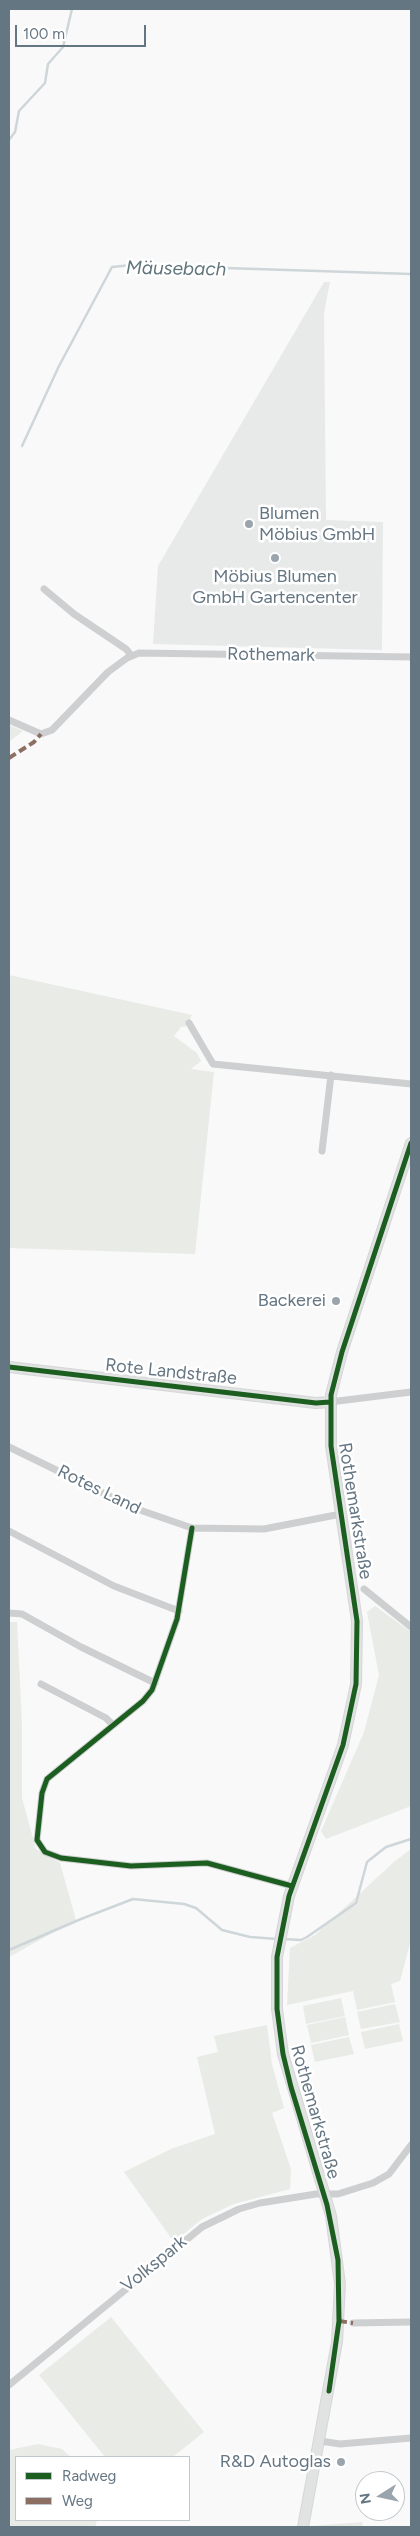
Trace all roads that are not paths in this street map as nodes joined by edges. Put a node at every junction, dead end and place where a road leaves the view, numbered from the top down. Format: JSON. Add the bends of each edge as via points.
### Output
{"nodes":[{"id":1,"x":44,"y":589,"type":"dead end"},
{"id":2,"x":131,"y":655,"type":"junction"},
{"id":3,"x":411,"y":657,"type":"edge"},
{"id":4,"x":9,"y":720,"type":"edge"},
{"id":5,"x":189,"y":1023,"type":"dead end"},
{"id":6,"x":331,"y":1075,"type":"junction"},
{"id":7,"x":411,"y":1084,"type":"edge"},
{"id":8,"x":411,"y":1143,"type":"edge"},
{"id":9,"x":322,"y":1151,"type":"dead end"},
{"id":10,"x":9,"y":1367,"type":"edge"},
{"id":11,"x":411,"y":1392,"type":"edge"},
{"id":12,"x":330,"y":1402,"type":"junction"},
{"id":13,"x":9,"y":1447,"type":"edge"},
{"id":14,"x":342,"y":1514,"type":"junction"},
{"id":15,"x":192,"y":1528,"type":"junction"},
{"id":16,"x":9,"y":1531,"type":"edge"},
{"id":17,"x":364,"y":1590,"type":"dead end"},
{"id":18,"x":179,"y":1611,"type":"junction"},
{"id":19,"x":9,"y":1613,"type":"edge"},
{"id":20,"x":411,"y":1627,"type":"edge"},
{"id":21,"x":155,"y":1683,"type":"junction"},
{"id":22,"x":41,"y":1684,"type":"dead end"},
{"id":23,"x":113,"y":1725,"type":"junction"},
{"id":24,"x":292,"y":1886,"type":"junction"},
{"id":25,"x":411,"y":2145,"type":"edge"},
{"id":26,"x":324,"y":2194,"type":"junction"},
{"id":27,"x":411,"y":2322,"type":"edge"},
{"id":28,"x":352,"y":2323,"type":"dead end"},
{"id":29,"x":9,"y":2385,"type":"edge"},
{"id":30,"x":411,"y":2438,"type":"edge"},
{"id":31,"x":320,"y":2441,"type":"junction"},
{"id":32,"x":303,"y":2527,"type":"edge"}],
"edges":[{"from":1,"to":2,"type":"street"},
{"from":2,"to":3,"type":"street","name":"Rothemark"},
{"from":2,"to":4,"type":"street","via":[[108,672],[52,730],[41,734]]},
{"from":5,"to":6,"type":"street","via":[[213,1064]]},
{"from":6,"to":7,"type":"street"},
{"from":6,"to":9,"type":"street"},
{"from":8,"to":12,"type":"street","name":"Rothemarkstraße","via":[[342,1352]]},
{"from":10,"to":12,"type":"street","name":"Rote Landstraße","via":[[316,1403]]},
{"from":11,"to":12,"type":"street","name":"Rote Landstraße"},
{"from":12,"to":14,"type":"street","name":"Rothemarkstraße","via":[[330,1436]]},
{"from":13,"to":15,"type":"street","name":"Rotes Land","via":[[134,1508]]},
{"from":14,"to":15,"type":"street","name":"Rothemarkstraße","via":[[264,1529]]},
{"from":14,"to":24,"type":"street","name":"Rothemarkstraße","via":[[357,1621],[356,1684],[343,1745]]},
{"from":15,"to":18,"type":"street"},
{"from":16,"to":18,"type":"street","via":[[114,1586]]},
{"from":17,"to":20,"type":"street","name":"Rothemarkstraße"},
{"from":18,"to":21,"type":"street"},
{"from":19,"to":21,"type":"street","via":[[22,1614]]},
{"from":21,"to":23,"type":"street","via":[[143,1701]]},
{"from":22,"to":23,"type":"street","via":[[106,1718]]},
{"from":23,"to":24,"type":"street","via":[[52,1774],[44,1785],[37,1840],[45,1852],[61,1858],[131,1866],[207,1863]]},
{"from":24,"to":26,"type":"street","name":"Rothemarkstraße","via":[[278,1948],[276,1994],[283,2054]]},
{"from":25,"to":26,"type":"street","name":"Volkspark","via":[[384,2178],[345,2192]]},
{"from":26,"to":29,"type":"street","name":"Volkspark","via":[[249,2206],[202,2227]]},
{"from":26,"to":31,"type":"street","name":"Rothemarkstraße","via":[[338,2255],[340,2308]]},
{"from":27,"to":28,"type":"street"},
{"from":30,"to":31,"type":"street","via":[[340,2444]]},
{"from":31,"to":32,"type":"street","name":"Rothemarkstraße"}]}
